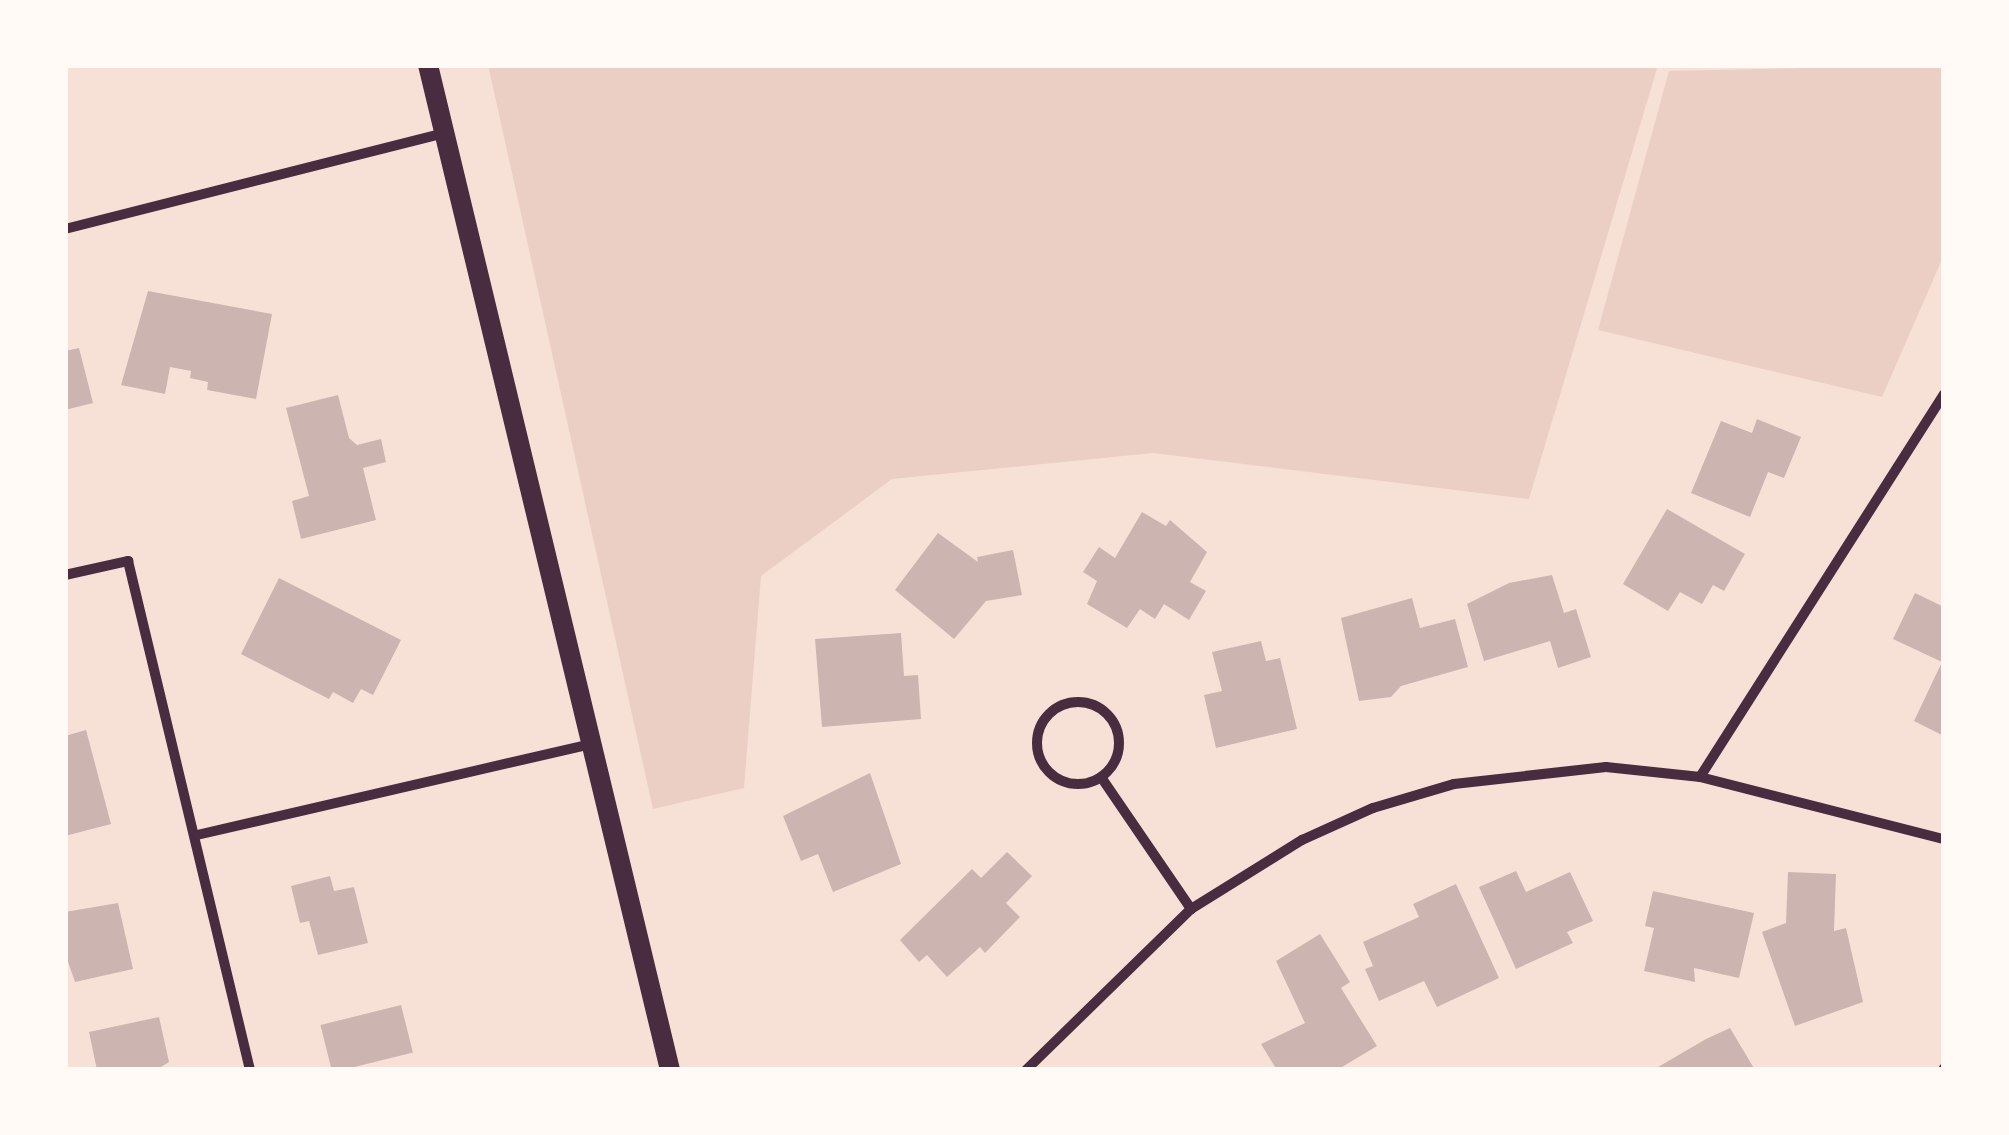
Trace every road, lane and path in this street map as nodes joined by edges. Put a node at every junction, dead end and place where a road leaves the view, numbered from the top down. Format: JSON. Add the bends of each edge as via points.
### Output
{"nodes":[{"id":1,"x":428,"y":65,"type":"edge"},
{"id":2,"x":441,"y":134,"type":"junction"},
{"id":3,"x":65,"y":229,"type":"edge"},
{"id":4,"x":1944,"y":394,"type":"edge"},
{"id":5,"x":65,"y":576,"type":"edge"},
{"id":6,"x":590,"y":744,"type":"junction"},
{"id":7,"x":1700,"y":777,"type":"junction"},
{"id":8,"x":1101,"y":778,"type":"junction"},
{"id":9,"x":198,"y":835,"type":"junction"},
{"id":10,"x":1944,"y":840,"type":"edge"},
{"id":11,"x":1191,"y":908,"type":"junction"},
{"id":12,"x":250,"y":1070,"type":"edge"},
{"id":13,"x":670,"y":1070,"type":"edge"},
{"id":14,"x":1026,"y":1070,"type":"edge"}],
"edges":[{"from":1,"to":2,"type":"main road"},
{"from":2,"to":3,"type":"street"},
{"from":2,"to":6,"type":"main road"},
{"from":4,"to":7,"type":"street"},
{"from":5,"to":9,"type":"street","via":[[128,561]]},
{"from":6,"to":9,"type":"street"},
{"from":6,"to":13,"type":"main road"},
{"from":7,"to":10,"type":"street"},
{"from":7,"to":11,"type":"street","via":[[1606,767],[1454,784],[1374,808],[1302,840]]},
{"from":8,"to":8,"type":"street","via":[[1119,750],[1112,719],[1086,702],[1054,708],[1036,735],[1043,766],[1070,784]]},
{"from":8,"to":11,"type":"street"},
{"from":9,"to":12,"type":"street"},
{"from":11,"to":14,"type":"street"}]}
